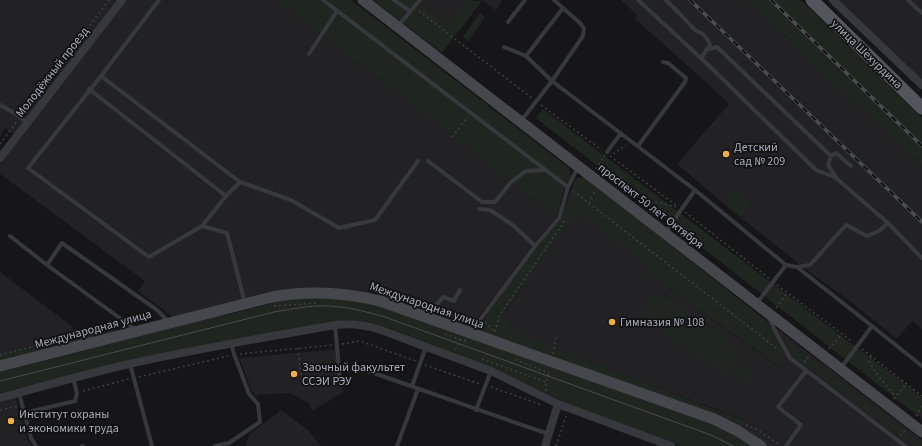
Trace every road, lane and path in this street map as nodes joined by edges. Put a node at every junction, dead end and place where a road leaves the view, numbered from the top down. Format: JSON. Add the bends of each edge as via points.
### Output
{"nodes":[{"id":1,"x":109,"y":0,"type":"edge"},
{"id":2,"x":122,"y":0,"type":"edge"},
{"id":3,"x":159,"y":0,"type":"edge"},
{"id":4,"x":323,"y":0,"type":"edge"},
{"id":5,"x":363,"y":0,"type":"edge"},
{"id":6,"x":394,"y":0,"type":"edge"},
{"id":7,"x":420,"y":0,"type":"edge"},
{"id":8,"x":525,"y":0,"type":"edge"},
{"id":9,"x":554,"y":0,"type":"edge"},
{"id":10,"x":638,"y":0,"type":"edge"},
{"id":11,"x":666,"y":0,"type":"edge"},
{"id":12,"x":812,"y":0,"type":"edge"},
{"id":13,"x":832,"y":0,"type":"edge"},
{"id":14,"x":908,"y":0,"type":"edge"},
{"id":15,"x":563,"y":8,"type":"junction"},
{"id":16,"x":337,"y":11,"type":"junction"},
{"id":17,"x":410,"y":11,"type":"junction"},
{"id":18,"x":922,"y":13,"type":"edge"},
{"id":19,"x":508,"y":22,"type":"dead end"},
{"id":20,"x":397,"y":26,"type":"junction"},
{"id":21,"x":504,"y":47,"type":"dead end"},
{"id":22,"x":709,"y":49,"type":"junction"},
{"id":23,"x":309,"y":54,"type":"dead end"},
{"id":24,"x":526,"y":56,"type":"junction"},
{"id":25,"x":701,"y":58,"type":"junction"},
{"id":26,"x":663,"y":62,"type":"dead end"},
{"id":27,"x":101,"y":76,"type":"junction"},
{"id":28,"x":552,"y":81,"type":"junction"},
{"id":29,"x":922,"y":85,"type":"edge"},
{"id":30,"x":89,"y":89,"type":"junction"},
{"id":31,"x":536,"y":101,"type":"junction"},
{"id":32,"x":0,"y":105,"type":"edge"},
{"id":33,"x":922,"y":108,"type":"edge"},
{"id":34,"x":470,"y":114,"type":"junction"},
{"id":35,"x":20,"y":117,"type":"junction"},
{"id":36,"x":521,"y":121,"type":"junction"},
{"id":37,"x":27,"y":123,"type":"junction"},
{"id":38,"x":621,"y":133,"type":"junction"},
{"id":39,"x":452,"y":137,"type":"dead end"},
{"id":40,"x":630,"y":140,"type":"junction"},
{"id":41,"x":0,"y":144,"type":"edge"},
{"id":42,"x":638,"y":146,"type":"junction"},
{"id":43,"x":608,"y":154,"type":"junction"},
{"id":44,"x":831,"y":156,"type":"junction"},
{"id":45,"x":0,"y":158,"type":"edge"},
{"id":46,"x":428,"y":160,"type":"dead end"},
{"id":47,"x":418,"y":161,"type":"dead end"},
{"id":48,"x":578,"y":166,"type":"junction"},
{"id":49,"x":851,"y":166,"type":"dead end"},
{"id":50,"x":596,"y":169,"type":"dead end"},
{"id":51,"x":545,"y":170,"type":"junction"},
{"id":52,"x":837,"y":179,"type":"junction"},
{"id":53,"x":240,"y":182,"type":"junction"},
{"id":54,"x":568,"y":187,"type":"junction"},
{"id":55,"x":695,"y":190,"type":"junction"},
{"id":56,"x":595,"y":192,"type":"dead end"},
{"id":57,"x":631,"y":195,"type":"dead end"},
{"id":58,"x":226,"y":196,"type":"junction"},
{"id":59,"x":589,"y":203,"type":"junction"},
{"id":60,"x":479,"y":209,"type":"dead end"},
{"id":61,"x":681,"y":209,"type":"junction"},
{"id":62,"x":559,"y":218,"type":"junction"},
{"id":63,"x":888,"y":223,"type":"junction"},
{"id":64,"x":202,"y":226,"type":"junction"},
{"id":65,"x":664,"y":233,"type":"junction"},
{"id":66,"x":10,"y":236,"type":"dead end"},
{"id":67,"x":535,"y":246,"type":"junction"},
{"id":68,"x":922,"y":258,"type":"edge"},
{"id":69,"x":47,"y":265,"type":"junction"},
{"id":70,"x":786,"y":265,"type":"junction"},
{"id":71,"x":797,"y":267,"type":"junction"},
{"id":72,"x":773,"y":282,"type":"junction"},
{"id":73,"x":460,"y":290,"type":"dead end"},
{"id":74,"x":787,"y":293,"type":"junction"},
{"id":75,"x":380,"y":301,"type":"junction"},
{"id":76,"x":323,"y":302,"type":"dead end"},
{"id":77,"x":246,"y":304,"type":"junction"},
{"id":78,"x":756,"y":304,"type":"junction"},
{"id":79,"x":274,"y":306,"type":"dead end"},
{"id":80,"x":435,"y":307,"type":"junction"},
{"id":81,"x":772,"y":311,"type":"junction"},
{"id":82,"x":482,"y":318,"type":"junction"},
{"id":83,"x":167,"y":323,"type":"junction"},
{"id":84,"x":335,"y":324,"type":"junction"},
{"id":85,"x":872,"y":326,"type":"junction"},
{"id":86,"x":133,"y":332,"type":"junction"},
{"id":87,"x":438,"y":332,"type":"dead end"},
{"id":88,"x":495,"y":332,"type":"junction"},
{"id":89,"x":469,"y":334,"type":"junction"},
{"id":90,"x":842,"y":334,"type":"junction"},
{"id":91,"x":501,"y":335,"type":"dead end"},
{"id":92,"x":556,"y":337,"type":"dead end"},
{"id":93,"x":231,"y":343,"type":"junction"},
{"id":94,"x":338,"y":345,"type":"junction"},
{"id":95,"x":858,"y":346,"type":"junction"},
{"id":96,"x":426,"y":347,"type":"junction"},
{"id":97,"x":298,"y":348,"type":"junction"},
{"id":98,"x":829,"y":350,"type":"dead end"},
{"id":99,"x":454,"y":352,"type":"dead end"},
{"id":100,"x":234,"y":354,"type":"junction"},
{"id":101,"x":514,"y":356,"type":"dead end"},
{"id":102,"x":809,"y":356,"type":"dead end"},
{"id":103,"x":871,"y":356,"type":"junction"},
{"id":104,"x":790,"y":358,"type":"junction"},
{"id":105,"x":806,"y":360,"type":"dead end"},
{"id":106,"x":477,"y":361,"type":"dead end"},
{"id":107,"x":420,"y":363,"type":"junction"},
{"id":108,"x":549,"y":363,"type":"junction"},
{"id":109,"x":130,"y":364,"type":"junction"},
{"id":110,"x":0,"y":366,"type":"edge"},
{"id":111,"x":353,"y":366,"type":"dead end"},
{"id":112,"x":922,"y":366,"type":"edge"},
{"id":113,"x":840,"y":369,"type":"junction"},
{"id":114,"x":491,"y":371,"type":"junction"},
{"id":115,"x":806,"y":371,"type":"junction"},
{"id":116,"x":301,"y":377,"type":"dead end"},
{"id":117,"x":73,"y":378,"type":"junction"},
{"id":118,"x":134,"y":378,"type":"junction"},
{"id":119,"x":340,"y":380,"type":"dead end"},
{"id":120,"x":546,"y":382,"type":"junction"},
{"id":121,"x":906,"y":384,"type":"junction"},
{"id":122,"x":484,"y":385,"type":"junction"},
{"id":123,"x":412,"y":386,"type":"junction"},
{"id":124,"x":418,"y":388,"type":"junction"},
{"id":125,"x":18,"y":393,"type":"junction"},
{"id":126,"x":77,"y":393,"type":"junction"},
{"id":127,"x":922,"y":396,"type":"edge"},
{"id":128,"x":0,"y":398,"type":"edge"},
{"id":129,"x":546,"y":399,"type":"junction"},
{"id":130,"x":558,"y":404,"type":"junction"},
{"id":131,"x":22,"y":405,"type":"junction"},
{"id":132,"x":922,"y":406,"type":"edge"},
{"id":133,"x":0,"y":410,"type":"edge"},
{"id":134,"x":476,"y":410,"type":"junction"},
{"id":135,"x":24,"y":413,"type":"junction"},
{"id":136,"x":566,"y":414,"type":"dead end"},
{"id":137,"x":916,"y":416,"type":"dead end"},
{"id":138,"x":922,"y":432,"type":"edge"},
{"id":139,"x":549,"y":434,"type":"junction"},
{"id":140,"x":36,"y":446,"type":"edge"},
{"id":141,"x":152,"y":446,"type":"edge"},
{"id":142,"x":215,"y":446,"type":"edge"},
{"id":143,"x":397,"y":446,"type":"edge"},
{"id":144,"x":545,"y":446,"type":"edge"},
{"id":145,"x":556,"y":446,"type":"edge"},
{"id":146,"x":671,"y":446,"type":"edge"},
{"id":147,"x":761,"y":446,"type":"edge"},
{"id":148,"x":786,"y":446,"type":"edge"},
{"id":149,"x":905,"y":446,"type":"edge"}],
"edges":[{"from":1,"to":35,"type":"path"},
{"from":2,"to":37,"type":"street","name":"Молодёжный проезд"},
{"from":3,"to":27,"type":"lane"},
{"from":4,"to":16,"type":"lane"},
{"from":5,"to":20,"type":"street","name":"проспект 50 лет Октября"},
{"from":6,"to":17,"type":"lane"},
{"from":7,"to":17,"type":"lane"},
{"from":8,"to":19,"type":"lane"},
{"from":9,"to":15,"type":"lane"},
{"from":10,"to":25,"type":"lane"},
{"from":11,"to":22,"type":"lane","via":[[695,30],[703,34],[708,40]]},
{"from":12,"to":33,"type":"main road","name":"улица Шехурдина"},
{"from":13,"to":29,"type":"street"},
{"from":14,"to":18,"type":"lane"},
{"from":15,"to":24,"type":"lane"},
{"from":15,"to":28,"type":"lane","via":[[581,24],[584,29],[583,36]]},
{"from":16,"to":23,"type":"lane"},
{"from":16,"to":34,"type":"lane"},
{"from":17,"to":20,"type":"lane"},
{"from":17,"to":31,"type":"path","via":[[419,11]]},
{"from":20,"to":36,"type":"street","name":"проспект 50 лет Октября"},
{"from":21,"to":24,"type":"lane"},
{"from":22,"to":25,"type":"lane"},
{"from":22,"to":44,"type":"lane","via":[[717,47]]},
{"from":24,"to":28,"type":"lane"},
{"from":25,"to":52,"type":"lane","via":[[816,170]]},
{"from":26,"to":42,"type":"lane","via":[[684,76],[685,82]]},
{"from":27,"to":30,"type":"lane"},
{"from":27,"to":53,"type":"lane"},
{"from":28,"to":31,"type":"lane"},
{"from":28,"to":38,"type":"lane"},
{"from":30,"to":58,"type":"lane"},
{"from":30,"to":64,"type":"lane","via":[[28,168],[149,258]]},
{"from":31,"to":36,"type":"lane"},
{"from":31,"to":43,"type":"path"},
{"from":32,"to":35,"type":"lane"},
{"from":34,"to":39,"type":"path"},
{"from":34,"to":51,"type":"lane"},
{"from":35,"to":37,"type":"lane"},
{"from":35,"to":41,"type":"path"},
{"from":36,"to":48,"type":"street","name":"проспект 50 лет Октября"},
{"from":37,"to":45,"type":"street","name":"Молодёжный проезд"},
{"from":38,"to":40,"type":"lane"},
{"from":38,"to":43,"type":"lane"},
{"from":40,"to":42,"type":"lane"},
{"from":40,"to":43,"type":"path","via":[[624,147]]},
{"from":42,"to":55,"type":"lane"},
{"from":43,"to":50,"type":"path"},
{"from":43,"to":61,"type":"path"},
{"from":44,"to":49,"type":"lane","via":[[836,153]]},
{"from":44,"to":52,"type":"lane","via":[[828,165]]},
{"from":46,"to":51,"type":"lane","via":[[482,202],[495,202],[511,182],[526,171]]},
{"from":47,"to":53,"type":"lane","via":[[375,220],[339,228],[291,200]]},
{"from":48,"to":54,"type":"lane"},
{"from":48,"to":65,"type":"street","name":"проспект 50 лет Октября"},
{"from":51,"to":54,"type":"lane"},
{"from":52,"to":63,"type":"lane"},
{"from":53,"to":58,"type":"lane"},
{"from":54,"to":59,"type":"path"},
{"from":54,"to":62,"type":"lane"},
{"from":55,"to":61,"type":"lane"},
{"from":55,"to":70,"type":"lane"},
{"from":56,"to":59,"type":"path"},
{"from":57,"to":61,"type":"path"},
{"from":58,"to":64,"type":"lane"},
{"from":59,"to":104,"type":"path"},
{"from":60,"to":67,"type":"lane","via":[[490,210],[514,226]]},
{"from":61,"to":65,"type":"lane"},
{"from":61,"to":72,"type":"path"},
{"from":62,"to":67,"type":"lane"},
{"from":62,"to":88,"type":"path","via":[[564,222],[499,316]]},
{"from":63,"to":68,"type":"lane"},
{"from":63,"to":71,"type":"lane","via":[[879,231],[867,236],[846,225],[810,265]]},
{"from":64,"to":77,"type":"lane","via":[[227,233]]},
{"from":65,"to":78,"type":"street","name":"проспект 50 лет Октября"},
{"from":66,"to":69,"type":"lane"},
{"from":67,"to":82,"type":"lane"},
{"from":69,"to":83,"type":"lane","via":[[62,243],[157,310]]},
{"from":69,"to":86,"type":"lane","via":[[132,327]]},
{"from":70,"to":71,"type":"lane"},
{"from":70,"to":72,"type":"lane"},
{"from":71,"to":85,"type":"lane"},
{"from":72,"to":74,"type":"path"},
{"from":72,"to":78,"type":"lane"},
{"from":73,"to":80,"type":"lane","via":[[454,301],[443,297]]},
{"from":74,"to":81,"type":"path"},
{"from":74,"to":90,"type":"path"},
{"from":75,"to":77,"type":"street","name":"Международная улица","via":[[347,294],[318,292],[294,293]]},
{"from":75,"to":80,"type":"lane","via":[[390,291]]},
{"from":75,"to":89,"type":"street","name":"Международная улица"},
{"from":76,"to":79,"type":"path"},
{"from":77,"to":83,"type":"street","name":"Международная улица"},
{"from":78,"to":81,"type":"street","name":"проспект 50 лет Октября"},
{"from":80,"to":89,"type":"lane"},
{"from":81,"to":104,"type":"lane","via":[[775,331]]},
{"from":81,"to":113,"type":"street","name":"проспект 50 лет Октября"},
{"from":82,"to":88,"type":"path"},
{"from":82,"to":89,"type":"lane"},
{"from":83,"to":86,"type":"street","name":"Международная улица"},
{"from":84,"to":93,"type":"street"},
{"from":84,"to":94,"type":"lane"},
{"from":84,"to":96,"type":"street","via":[[364,325]]},
{"from":85,"to":95,"type":"lane"},
{"from":85,"to":112,"type":"lane"},
{"from":86,"to":110,"type":"street","name":"Международная улица"},
{"from":87,"to":89,"type":"path"},
{"from":88,"to":91,"type":"path"},
{"from":89,"to":99,"type":"path"},
{"from":89,"to":108,"type":"street","name":"Международная улица"},
{"from":90,"to":95,"type":"path"},
{"from":90,"to":98,"type":"path"},
{"from":92,"to":108,"type":"path"},
{"from":93,"to":100,"type":"lane"},
{"from":93,"to":109,"type":"street"},
{"from":94,"to":97,"type":"path"},
{"from":94,"to":107,"type":"path","via":[[360,341]]},
{"from":94,"to":119,"type":"lane"},
{"from":95,"to":103,"type":"path"},
{"from":95,"to":113,"type":"lane"},
{"from":96,"to":107,"type":"lane"},
{"from":96,"to":114,"type":"street"},
{"from":97,"to":100,"type":"path"},
{"from":97,"to":116,"type":"path"},
{"from":100,"to":118,"type":"path"},
{"from":100,"to":142,"type":"lane","via":[[249,394],[258,404],[260,422],[229,443]]},
{"from":101,"to":108,"type":"path","via":[[518,361]]},
{"from":102,"to":105,"type":"path"},
{"from":103,"to":121,"type":"path"},
{"from":103,"to":121,"type":"path","via":[[869,361],[872,367],[894,399]]},
{"from":104,"to":115,"type":"lane"},
{"from":106,"to":120,"type":"path","via":[[482,359]]},
{"from":107,"to":122,"type":"path"},
{"from":107,"to":123,"type":"lane"},
{"from":108,"to":120,"type":"path"},
{"from":108,"to":147,"type":"street","name":"Международная улица","via":[[714,419]]},
{"from":109,"to":117,"type":"street"},
{"from":109,"to":118,"type":"lane"},
{"from":111,"to":123,"type":"lane"},
{"from":113,"to":138,"type":"street","name":"проспект 50 лет Октября"},
{"from":114,"to":122,"type":"lane"},
{"from":114,"to":129,"type":"street"},
{"from":115,"to":148,"type":"lane","via":[[778,407],[801,425]]},
{"from":115,"to":149,"type":"lane"},
{"from":117,"to":125,"type":"street"},
{"from":117,"to":126,"type":"lane"},
{"from":118,"to":126,"type":"path"},
{"from":118,"to":141,"type":"lane"},
{"from":120,"to":129,"type":"path"},
{"from":121,"to":127,"type":"path"},
{"from":122,"to":129,"type":"path","via":[[544,406]]},
{"from":122,"to":134,"type":"lane"},
{"from":123,"to":124,"type":"lane"},
{"from":124,"to":134,"type":"lane"},
{"from":124,"to":143,"type":"lane"},
{"from":125,"to":128,"type":"street"},
{"from":125,"to":131,"type":"lane"},
{"from":126,"to":135,"type":"lane","via":[[75,401]]},
{"from":129,"to":130,"type":"street"},
{"from":130,"to":139,"type":"street"},
{"from":130,"to":146,"type":"street"},
{"from":131,"to":133,"type":"path"},
{"from":131,"to":135,"type":"lane"},
{"from":132,"to":137,"type":"path"},
{"from":134,"to":139,"type":"lane"},
{"from":135,"to":140,"type":"lane"},
{"from":136,"to":145,"type":"path"},
{"from":139,"to":144,"type":"street"}]}
